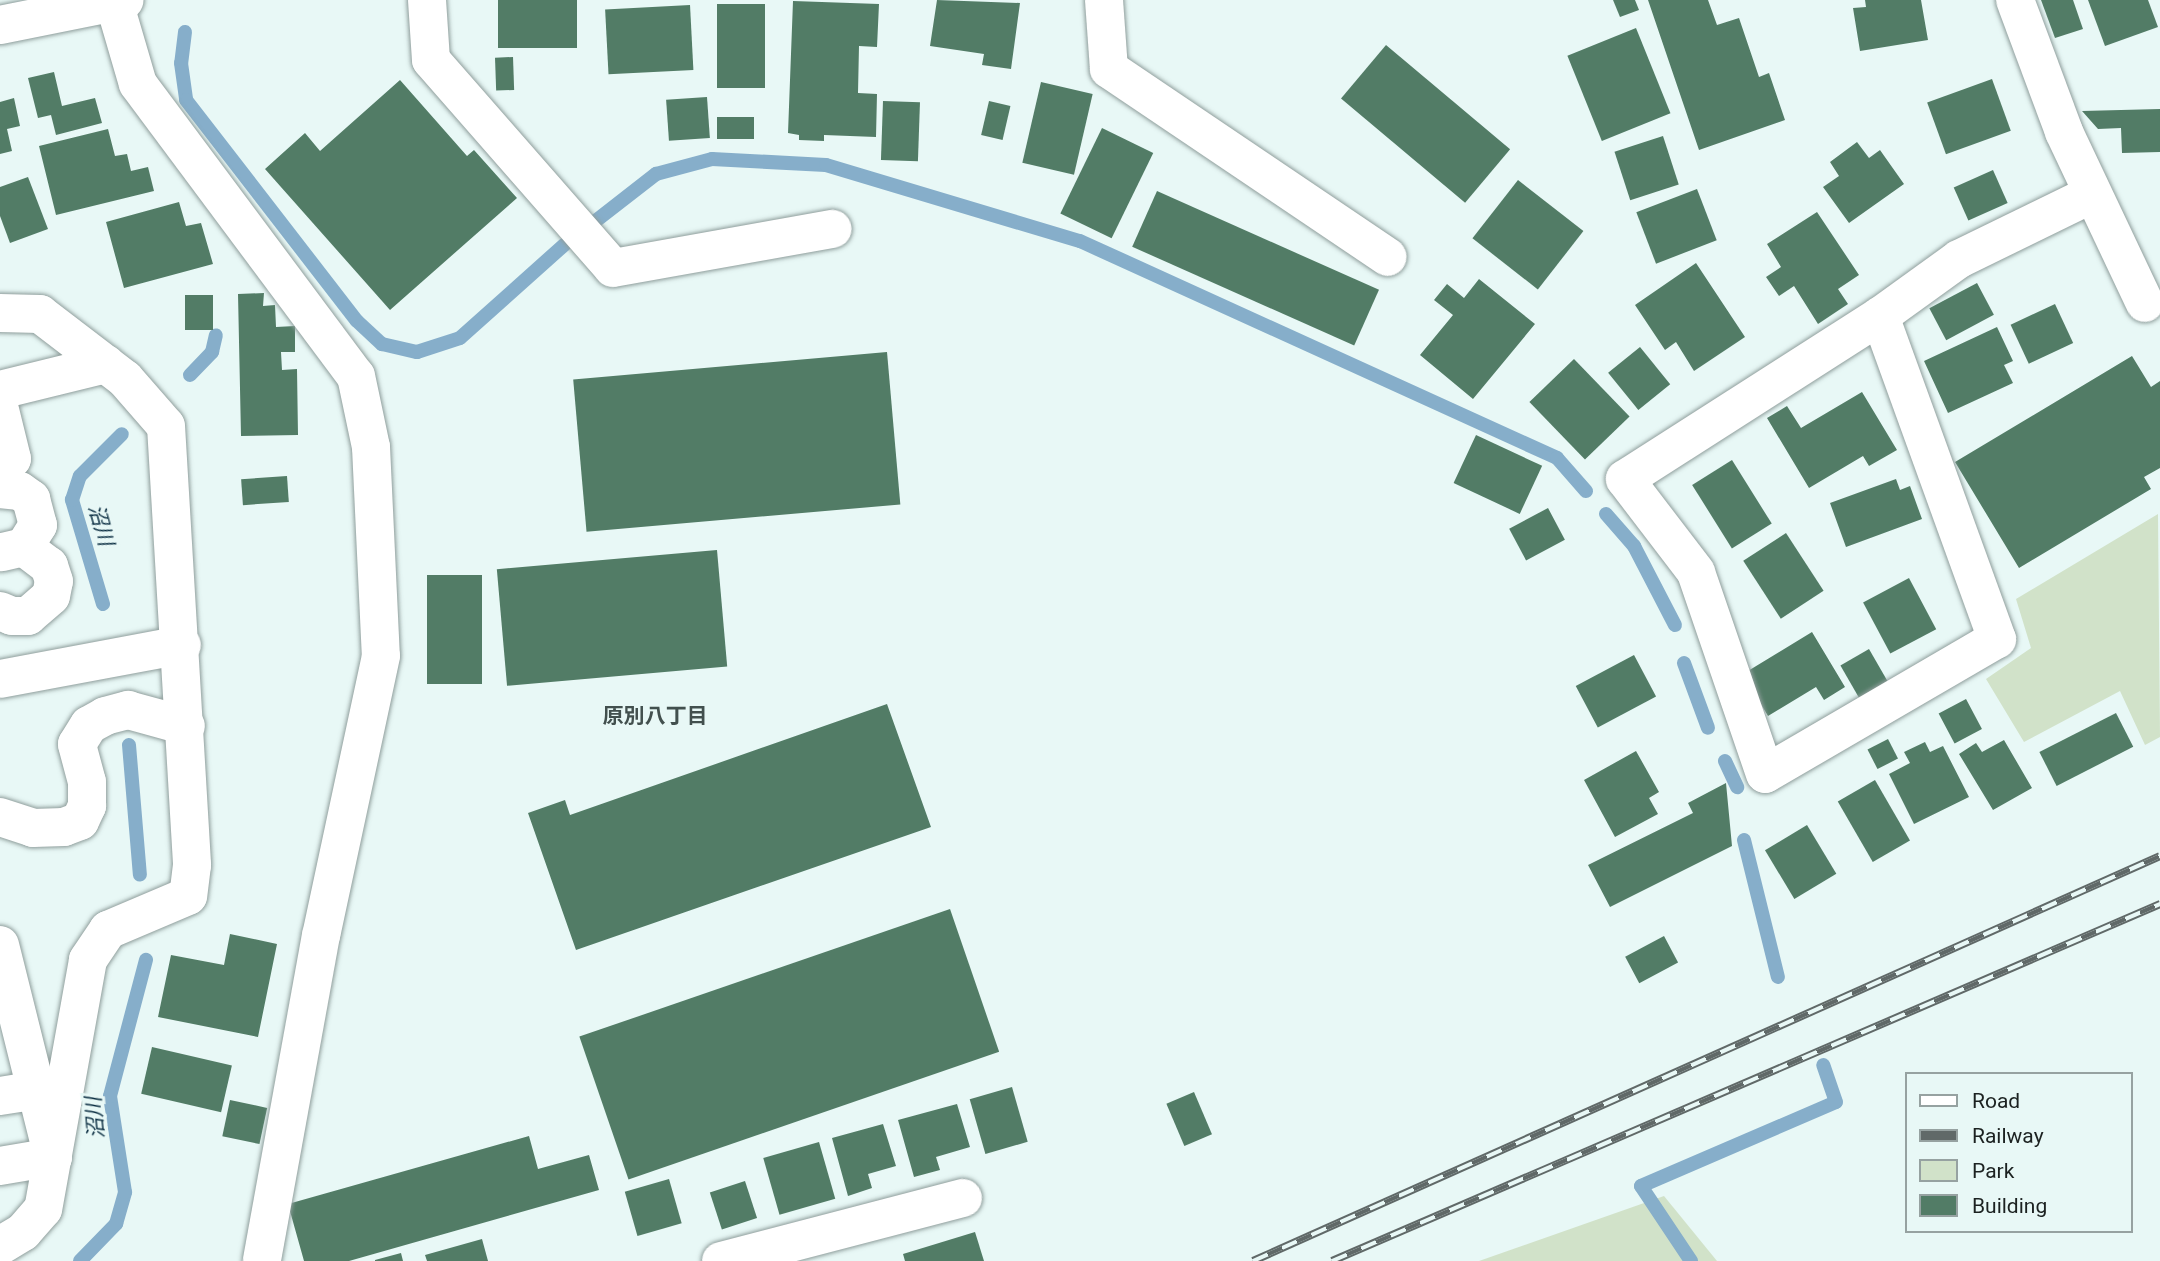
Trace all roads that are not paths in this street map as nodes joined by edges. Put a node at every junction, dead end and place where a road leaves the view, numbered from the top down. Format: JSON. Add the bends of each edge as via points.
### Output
{"nodes":[{"id":1,"x":427,"y":0,"type":"edge"},
{"id":2,"x":1104,"y":0,"type":"edge"},
{"id":3,"x":2015,"y":0,"type":"edge"},
{"id":4,"x":119,"y":1,"type":"edge"},
{"id":5,"x":74,"y":5,"type":"edge"},
{"id":6,"x":0,"y":25,"type":"edge"},
{"id":7,"x":2092,"y":194,"type":"junction"},
{"id":8,"x":833,"y":229,"type":"dead end"},
{"id":9,"x":1388,"y":257,"type":"dead end"},
{"id":10,"x":2145,"y":303,"type":"dead end"},
{"id":11,"x":0,"y":313,"type":"edge"},
{"id":12,"x":1880,"y":316,"type":"junction"},
{"id":13,"x":106,"y":364,"type":"junction"},
{"id":14,"x":0,"y":390,"type":"edge"},
{"id":15,"x":0,"y":410,"type":"edge"},
{"id":16,"x":0,"y":462,"type":"edge"},
{"id":17,"x":0,"y":489,"type":"edge"},
{"id":18,"x":6,"y":551,"type":"edge"},
{"id":19,"x":14,"y":613,"type":"edge"},
{"id":20,"x":182,"y":645,"type":"junction"},
{"id":21,"x":39,"y":672,"type":"junction"},
{"id":22,"x":0,"y":679,"type":"edge"},
{"id":23,"x":186,"y":726,"type":"junction"},
{"id":24,"x":0,"y":817,"type":"edge"},
{"id":25,"x":0,"y":945,"type":"edge"},
{"id":26,"x":16,"y":1078,"type":"edge"},
{"id":27,"x":53,"y":1157,"type":"junction"},
{"id":28,"x":0,"y":1166,"type":"edge"},
{"id":29,"x":963,"y":1198,"type":"dead end"},
{"id":30,"x":0,"y":1246,"type":"edge"},
{"id":31,"x":262,"y":1261,"type":"edge"},
{"id":32,"x":721,"y":1261,"type":"edge"}],
"edges":[{"from":1,"to":8,"type":"street","via":[[431,60],[613,268]]},
{"from":2,"to":9,"type":"street","via":[[1109,69]]},
{"from":3,"to":7,"type":"street"},
{"from":4,"to":5,"type":"street"},
{"from":4,"to":31,"type":"street","via":[[138,84],[356,376],[371,447],[381,656],[321,935]]},
{"from":5,"to":6,"type":"street"},
{"from":7,"to":10,"type":"street"},
{"from":7,"to":12,"type":"street","via":[[1959,258]]},
{"from":11,"to":13,"type":"street","via":[[40,314]]},
{"from":12,"to":12,"type":"street","via":[[1625,479],[1696,572],[1765,774],[1997,639]]},
{"from":13,"to":14,"type":"street"},
{"from":13,"to":20,"type":"street","via":[[166,426]]},
{"from":15,"to":16,"type":"street","via":[[12,459]]},
{"from":17,"to":18,"type":"street","via":[[20,491],[37,511],[38,525]]},
{"from":18,"to":19,"type":"street","via":[[44,560],[54,581],[41,608]]},
{"from":19,"to":21,"type":"street"},
{"from":20,"to":21,"type":"street"},
{"from":20,"to":23,"type":"street"},
{"from":21,"to":22,"type":"street"},
{"from":23,"to":24,"type":"street","via":[[128,710],[105,716],[89,725],[77,744],[87,782],[87,806],[80,821],[64,827],[33,828]]},
{"from":23,"to":27,"type":"street","via":[[192,865],[188,896],[108,930],[88,960]]},
{"from":25,"to":26,"type":"street"},
{"from":26,"to":27,"type":"street"},
{"from":27,"to":28,"type":"street"},
{"from":27,"to":30,"type":"street","via":[[43,1209],[23,1232]]},
{"from":29,"to":32,"type":"street"}]}
